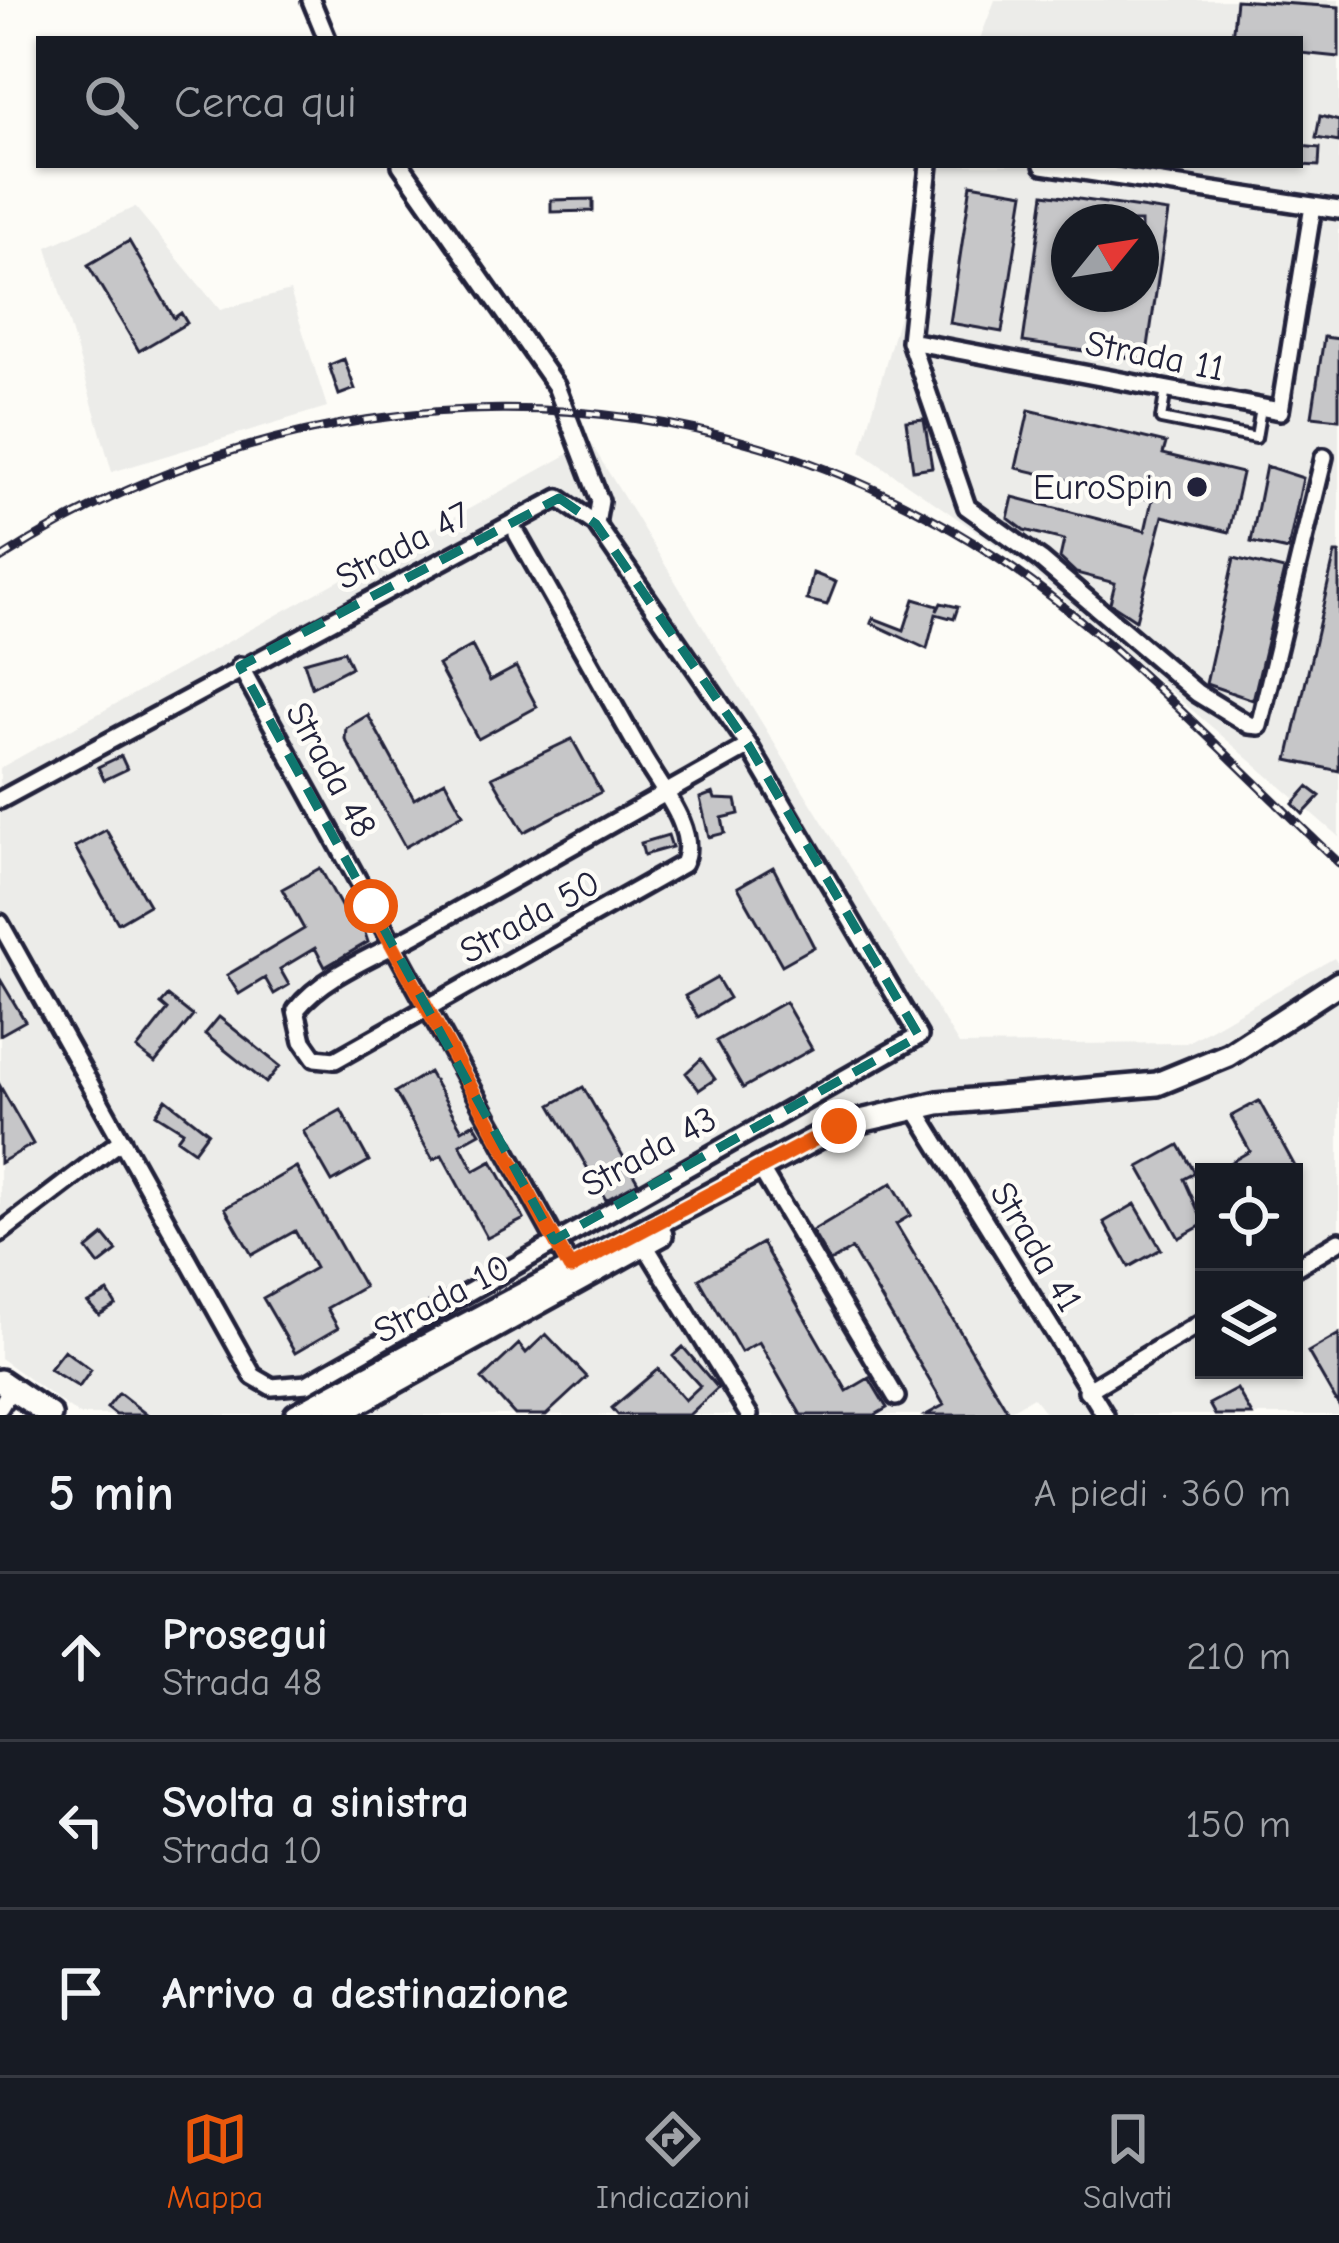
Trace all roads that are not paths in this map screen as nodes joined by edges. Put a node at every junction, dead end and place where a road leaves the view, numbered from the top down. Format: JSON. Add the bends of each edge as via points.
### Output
{"nodes":[{"id":1,"x":311,"y":0,"type":"edge"},
{"id":2,"x":326,"y":36,"type":"edge"},
{"id":3,"x":403,"y":168,"type":"edge"},
{"id":4,"x":929,"y":168,"type":"edge"},
{"id":5,"x":1063,"y":168,"type":"edge"},
{"id":6,"x":1313,"y":206,"type":"junction"},
{"id":7,"x":1339,"y":210,"type":"edge"},
{"id":8,"x":910,"y":341,"type":"junction"},
{"id":9,"x":1166,"y":389,"type":"junction"},
{"id":10,"x":1261,"y":407,"type":"junction"},
{"id":11,"x":1324,"y":458,"type":"dead end"},
{"id":12,"x":596,"y":524,"type":"junction"},
{"id":13,"x":517,"y":534,"type":"dead end"},
{"id":14,"x":240,"y":666,"type":"junction"},
{"id":15,"x":749,"y":746,"type":"junction"},
{"id":16,"x":664,"y":794,"type":"junction"},
{"id":17,"x":0,"y":800,"type":"edge"},
{"id":18,"x":0,"y":923,"type":"edge"},
{"id":19,"x":394,"y":946,"type":"junction"},
{"id":20,"x":1339,"y":983,"type":"edge"},
{"id":21,"x":427,"y":1009,"type":"junction"},
{"id":22,"x":915,"y":1108,"type":"junction"},
{"id":23,"x":878,"y":1117,"type":"junction"},
{"id":24,"x":122,"y":1140,"type":"junction"},
{"id":25,"x":765,"y":1176,"type":"junction"},
{"id":26,"x":0,"y":1233,"type":"edge"},
{"id":27,"x":554,"y":1240,"type":"junction"},
{"id":28,"x":1339,"y":1241,"type":"edge"},
{"id":29,"x":645,"y":1244,"type":"junction"},
{"id":30,"x":1303,"y":1263,"type":"edge"},
{"id":31,"x":574,"y":1274,"type":"junction"},
{"id":32,"x":1195,"y":1326,"type":"edge"},
{"id":33,"x":1087,"y":1391,"type":"junction"},
{"id":34,"x":4,"y":1392,"type":"edge"},
{"id":35,"x":896,"y":1397,"type":"dead end"},
{"id":36,"x":50,"y":1415,"type":"edge"},
{"id":37,"x":296,"y":1415,"type":"edge"},
{"id":38,"x":336,"y":1415,"type":"edge"},
{"id":39,"x":749,"y":1415,"type":"edge"},
{"id":40,"x":1105,"y":1415,"type":"edge"}],
"edges":[{"from":1,"to":2,"type":"street"},
{"from":3,"to":12,"type":"street","via":[[556,386],[600,500]]},
{"from":4,"to":8,"type":"street"},
{"from":5,"to":6,"type":"street"},
{"from":6,"to":7,"type":"street"},
{"from":6,"to":10,"type":"street","name":"Strada 11","via":[[1280,410]]},
{"from":8,"to":9,"type":"street","name":"Strada 11"},
{"from":8,"to":11,"type":"street","via":[[967,508],[1197,693],[1249,725],[1259,726]]},
{"from":9,"to":10,"type":"street","name":"Strada 11"},
{"from":9,"to":10,"type":"lane","via":[[1161,419],[1256,438]]},
{"from":12,"to":14,"type":"street","name":"Strada 47","via":[[560,498]]},
{"from":12,"to":15,"type":"street"},
{"from":13,"to":16,"type":"street","name":"Strada 50"},
{"from":14,"to":17,"type":"street","name":"Strada 47"},
{"from":14,"to":19,"type":"street","name":"Strada 48"},
{"from":15,"to":16,"type":"street","name":"Strada 50"},
{"from":15,"to":27,"type":"street","name":"Strada 43","via":[[919,1036]]},
{"from":16,"to":19,"type":"street","name":"Strada 50"},
{"from":16,"to":21,"type":"street","name":"Strada 50","via":[[688,838],[683,864]]},
{"from":18,"to":24,"type":"street","name":"Strada 43"},
{"from":19,"to":21,"type":"street","name":"Strada 48"},
{"from":19,"to":21,"type":"street","name":"Strada 50","via":[[308,994],[296,1010],[303,1041],[316,1058],[335,1060]]},
{"from":20,"to":22,"type":"street","name":"Strada 10","via":[[1228,1055],[1157,1084]]},
{"from":21,"to":27,"type":"street","name":"Strada 48"},
{"from":22,"to":23,"type":"street","name":"Strada 10"},
{"from":22,"to":33,"type":"street","name":"Strada 41"},
{"from":23,"to":25,"type":"street","name":"Strada 10"},
{"from":23,"to":31,"type":"street","name":"Strada 10","via":[[839,1126]]},
{"from":24,"to":26,"type":"street"},
{"from":24,"to":27,"type":"street","name":"Strada 43","via":[[253,1376],[272,1387],[307,1384]]},
{"from":25,"to":29,"type":"street","name":"Strada 10"},
{"from":25,"to":35,"type":"street"},
{"from":27,"to":31,"type":"street","name":"Strada 48"},
{"from":28,"to":30,"type":"street"},
{"from":29,"to":31,"type":"street","name":"Strada 10"},
{"from":29,"to":39,"type":"street"},
{"from":31,"to":37,"type":"street","name":"Strada 10"},
{"from":31,"to":38,"type":"street","name":"Strada 10"},
{"from":32,"to":33,"type":"street"},
{"from":33,"to":40,"type":"street","name":"Strada 41"},
{"from":34,"to":36,"type":"street"}]}
